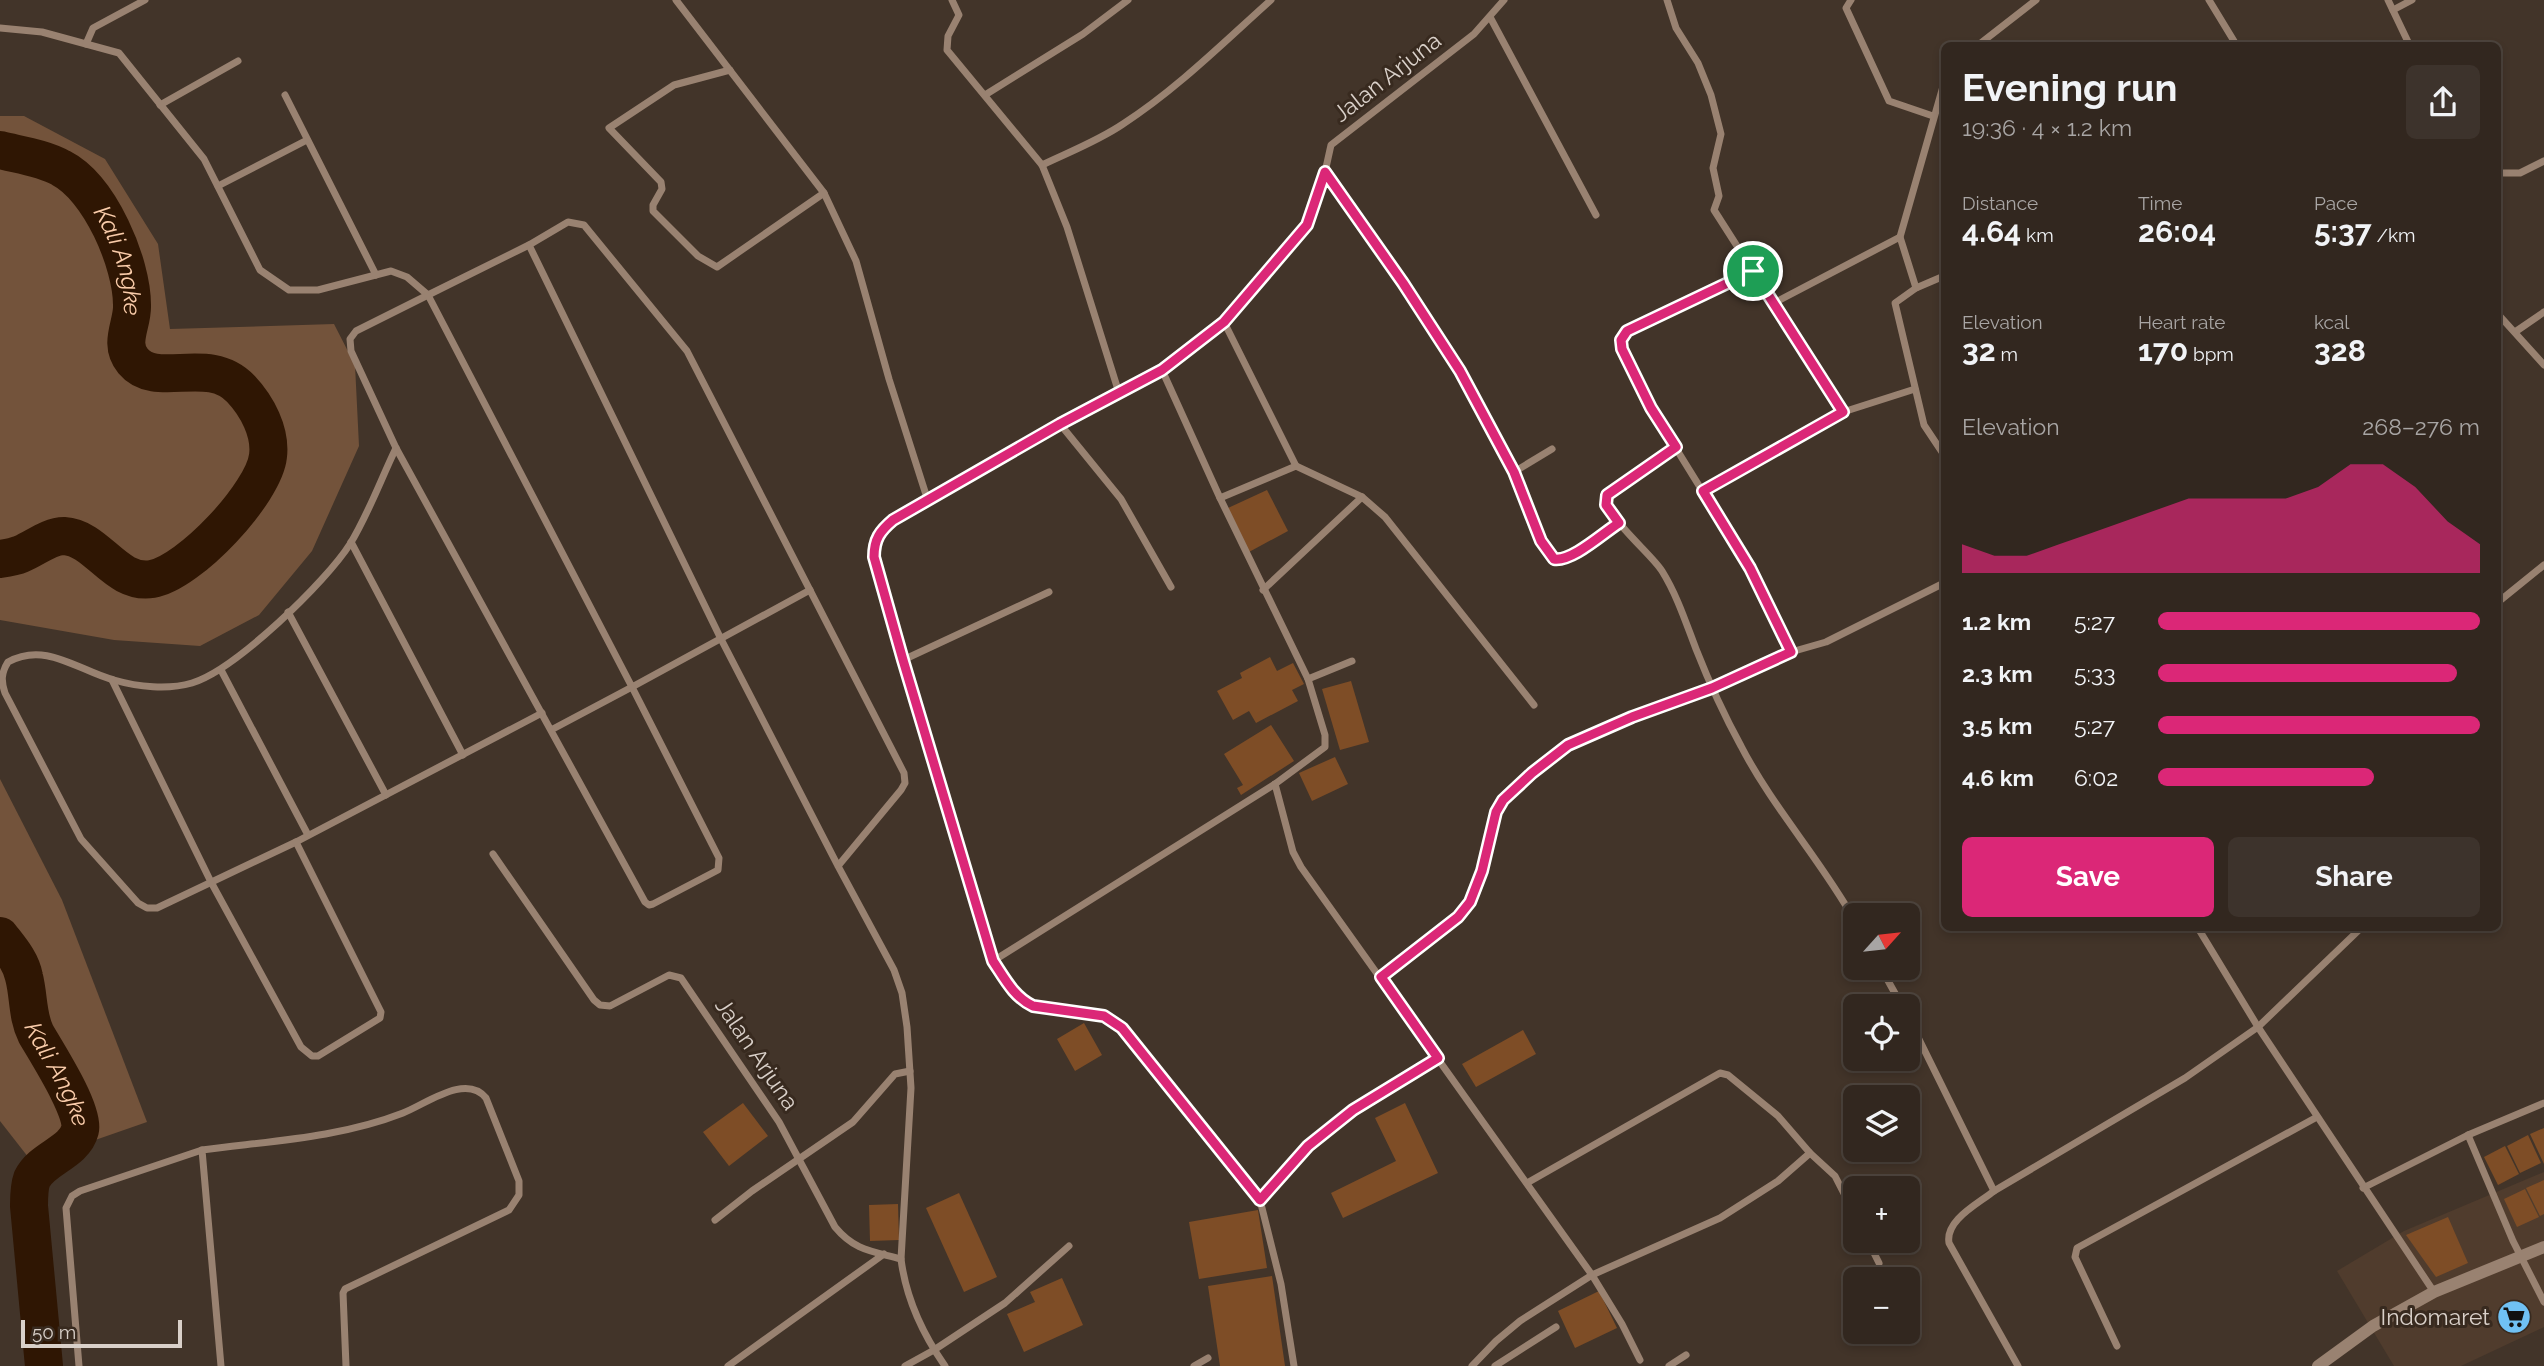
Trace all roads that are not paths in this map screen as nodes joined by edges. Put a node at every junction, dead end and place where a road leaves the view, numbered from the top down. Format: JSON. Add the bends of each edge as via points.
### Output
{"nodes":[{"id":1,"x":145,"y":0,"type":"edge"},
{"id":2,"x":676,"y":0,"type":"edge"},
{"id":3,"x":952,"y":0,"type":"edge"},
{"id":4,"x":1128,"y":0,"type":"edge"},
{"id":5,"x":1271,"y":0,"type":"edge"},
{"id":6,"x":1504,"y":0,"type":"edge"},
{"id":7,"x":1667,"y":0,"type":"edge"},
{"id":8,"x":1851,"y":0,"type":"edge"},
{"id":9,"x":2036,"y":0,"type":"edge"},
{"id":10,"x":2209,"y":0,"type":"edge"},
{"id":11,"x":2388,"y":0,"type":"edge"},
{"id":12,"x":2412,"y":0,"type":"edge"},
{"id":13,"x":2393,"y":10,"type":"junction"},
{"id":14,"x":1490,"y":17,"type":"junction"},
{"id":15,"x":0,"y":28,"type":"edge"},
{"id":16,"x":1982,"y":42,"type":"edge"},
{"id":17,"x":2235,"y":42,"type":"edge"},
{"id":18,"x":2408,"y":42,"type":"edge"},
{"id":19,"x":86,"y":44,"type":"junction"},
{"id":20,"x":237,"y":61,"type":"dead end"},
{"id":21,"x":730,"y":70,"type":"junction"},
{"id":22,"x":1941,"y":92,"type":"edge"},
{"id":23,"x":285,"y":95,"type":"dead end"},
{"id":24,"x":985,"y":95,"type":"junction"},
{"id":25,"x":160,"y":105,"type":"junction"},
{"id":26,"x":1933,"y":116,"type":"junction"},
{"id":27,"x":307,"y":139,"type":"junction"},
{"id":28,"x":2544,"y":161,"type":"edge"},
{"id":29,"x":1042,"y":165,"type":"junction"},
{"id":30,"x":1325,"y":172,"type":"junction"},
{"id":31,"x":2501,"y":173,"type":"edge"},
{"id":32,"x":218,"y":186,"type":"junction"},
{"id":33,"x":824,"y":193,"type":"junction"},
{"id":34,"x":1597,"y":215,"type":"dead end"},
{"id":35,"x":1900,"y":237,"type":"junction"},
{"id":36,"x":529,"y":245,"type":"junction"},
{"id":37,"x":1753,"y":271,"type":"junction"},
{"id":38,"x":376,"y":275,"type":"junction"},
{"id":39,"x":1941,"y":277,"type":"edge"},
{"id":40,"x":1916,"y":288,"type":"junction"},
{"id":41,"x":428,"y":295,"type":"junction"},
{"id":42,"x":1774,"y":303,"type":"junction"},
{"id":43,"x":2544,"y":312,"type":"edge"},
{"id":44,"x":2501,"y":317,"type":"edge"},
{"id":45,"x":1224,"y":322,"type":"junction"},
{"id":46,"x":2515,"y":331,"type":"junction"},
{"id":47,"x":2544,"y":365,"type":"edge"},
{"id":48,"x":1162,"y":370,"type":"junction"},
{"id":49,"x":1915,"y":389,"type":"junction"},
{"id":50,"x":1119,"y":393,"type":"junction"},
{"id":51,"x":1843,"y":412,"type":"junction"},
{"id":52,"x":1060,"y":424,"type":"junction"},
{"id":53,"x":1676,"y":447,"type":"junction"},
{"id":54,"x":396,"y":449,"type":"junction"},
{"id":55,"x":1552,"y":449,"type":"dead end"},
{"id":56,"x":1941,"y":450,"type":"edge"},
{"id":57,"x":1296,"y":466,"type":"junction"},
{"id":58,"x":1514,"y":472,"type":"junction"},
{"id":59,"x":1703,"y":491,"type":"junction"},
{"id":60,"x":1362,"y":497,"type":"junction"},
{"id":61,"x":1220,"y":498,"type":"junction"},
{"id":62,"x":928,"y":501,"type":"junction"},
{"id":63,"x":1619,"y":523,"type":"junction"},
{"id":64,"x":351,"y":542,"type":"junction"},
{"id":65,"x":2544,"y":565,"type":"edge"},
{"id":66,"x":1941,"y":584,"type":"edge"},
{"id":67,"x":1171,"y":587,"type":"dead end"},
{"id":68,"x":810,"y":590,"type":"junction"},
{"id":69,"x":1263,"y":590,"type":"junction"},
{"id":70,"x":1049,"y":592,"type":"dead end"},
{"id":71,"x":2501,"y":600,"type":"edge"},
{"id":72,"x":288,"y":612,"type":"junction"},
{"id":73,"x":721,"y":639,"type":"junction"},
{"id":74,"x":1791,"y":652,"type":"junction"},
{"id":75,"x":903,"y":660,"type":"junction"},
{"id":76,"x":1352,"y":661,"type":"dead end"},
{"id":77,"x":221,"y":670,"type":"junction"},
{"id":78,"x":1308,"y":679,"type":"junction"},
{"id":79,"x":112,"y":680,"type":"junction"},
{"id":80,"x":632,"y":687,"type":"junction"},
{"id":81,"x":1712,"y":688,"type":"junction"},
{"id":82,"x":1534,"y":705,"type":"dead end"},
{"id":83,"x":541,"y":713,"type":"junction"},
{"id":84,"x":551,"y":730,"type":"junction"},
{"id":85,"x":463,"y":755,"type":"junction"},
{"id":86,"x":1275,"y":784,"type":"junction"},
{"id":87,"x":386,"y":795,"type":"junction"},
{"id":88,"x":308,"y":835,"type":"junction"},
{"id":89,"x":296,"y":842,"type":"junction"},
{"id":90,"x":493,"y":854,"type":"dead end"},
{"id":91,"x":838,"y":866,"type":"junction"},
{"id":92,"x":211,"y":883,"type":"junction"},
{"id":93,"x":1845,"y":903,"type":"edge"},
{"id":94,"x":2200,"y":931,"type":"edge"},
{"id":95,"x":2358,"y":931,"type":"edge"},
{"id":96,"x":993,"y":961,"type":"junction"},
{"id":97,"x":1381,"y":977,"type":"junction"},
{"id":98,"x":2258,"y":1027,"type":"junction"},
{"id":99,"x":1920,"y":1041,"type":"edge"},
{"id":100,"x":1438,"y":1058,"type":"junction"},
{"id":101,"x":910,"y":1071,"type":"junction"},
{"id":102,"x":2544,"y":1103,"type":"edge"},
{"id":103,"x":2317,"y":1117,"type":"junction"},
{"id":104,"x":2468,"y":1135,"type":"junction"},
{"id":105,"x":202,"y":1150,"type":"junction"},
{"id":106,"x":1810,"y":1153,"type":"junction"},
{"id":107,"x":800,"y":1157,"type":"junction"},
{"id":108,"x":1527,"y":1184,"type":"junction"},
{"id":109,"x":2363,"y":1188,"type":"junction"},
{"id":110,"x":1994,"y":1191,"type":"junction"},
{"id":111,"x":1843,"y":1192,"type":"edge"},
{"id":112,"x":1260,"y":1200,"type":"junction"},
{"id":113,"x":715,"y":1220,"type":"dead end"},
{"id":114,"x":1069,"y":1246,"type":"dead end"},
{"id":115,"x":2544,"y":1247,"type":"edge"},
{"id":116,"x":1875,"y":1253,"type":"edge"},
{"id":117,"x":884,"y":1254,"type":"junction"},
{"id":118,"x":2521,"y":1257,"type":"junction"},
{"id":119,"x":901,"y":1259,"type":"junction"},
{"id":120,"x":1880,"y":1263,"type":"dead end"},
{"id":121,"x":1592,"y":1275,"type":"junction"},
{"id":122,"x":2434,"y":1292,"type":"junction"},
{"id":123,"x":2544,"y":1302,"type":"edge"},
{"id":124,"x":1556,"y":1327,"type":"dead end"},
{"id":125,"x":2117,"y":1346,"type":"dead end"},
{"id":126,"x":934,"y":1350,"type":"junction"},
{"id":127,"x":1686,"y":1355,"type":"dead end"},
{"id":128,"x":1208,"y":1358,"type":"dead end"},
{"id":129,"x":1640,"y":1360,"type":"dead end"},
{"id":130,"x":79,"y":1366,"type":"edge"},
{"id":131,"x":221,"y":1366,"type":"edge"},
{"id":132,"x":346,"y":1366,"type":"edge"},
{"id":133,"x":728,"y":1366,"type":"edge"},
{"id":134,"x":905,"y":1366,"type":"edge"},
{"id":135,"x":945,"y":1366,"type":"edge"},
{"id":136,"x":1194,"y":1366,"type":"edge"},
{"id":137,"x":1294,"y":1366,"type":"edge"},
{"id":138,"x":1472,"y":1366,"type":"edge"},
{"id":139,"x":1495,"y":1366,"type":"edge"},
{"id":140,"x":1669,"y":1366,"type":"edge"},
{"id":141,"x":2018,"y":1366,"type":"edge"},
{"id":142,"x":2318,"y":1366,"type":"edge"}],
"edges":[{"from":1,"to":19,"type":"street","via":[[93,28]]},
{"from":2,"to":21,"type":"street"},
{"from":3,"to":24,"type":"street","via":[[959,15],[948,36],[947,50]]},
{"from":4,"to":24,"type":"street"},
{"from":5,"to":29,"type":"street","via":[[1139,113]]},
{"from":6,"to":14,"type":"street","name":"Jalan Arjuna"},
{"from":7,"to":37,"type":"street","via":[[1676,28],[1711,94],[1721,134],[1713,167],[1719,196],[1714,210]]},
{"from":8,"to":26,"type":"street","via":[[1846,8],[1889,101]]},
{"from":9,"to":16,"type":"street"},
{"from":10,"to":17,"type":"street"},
{"from":11,"to":13,"type":"street"},
{"from":12,"to":13,"type":"street"},
{"from":13,"to":18,"type":"street"},
{"from":14,"to":30,"type":"street","name":"Jalan Arjuna","via":[[1331,145]]},
{"from":14,"to":34,"type":"street"},
{"from":15,"to":19,"type":"street","via":[[42,32]]},
{"from":19,"to":25,"type":"street","via":[[119,53]]},
{"from":20,"to":25,"type":"street"},
{"from":21,"to":33,"type":"street"},
{"from":21,"to":33,"type":"street","via":[[674,85],[608,128],[661,182],[653,211],[698,256],[717,267]]},
{"from":22,"to":26,"type":"street"},
{"from":23,"to":27,"type":"street"},
{"from":24,"to":29,"type":"street"},
{"from":25,"to":32,"type":"street","via":[[204,159]]},
{"from":26,"to":35,"type":"street"},
{"from":27,"to":32,"type":"street"},
{"from":27,"to":38,"type":"street"},
{"from":28,"to":31,"type":"street","via":[[2520,173]]},
{"from":29,"to":50,"type":"street","via":[[1067,227]]},
{"from":30,"to":45,"type":"street","name":"Jalan Arjuna","via":[[1307,225]]},
{"from":30,"to":58,"type":"street","via":[[1460,371]]},
{"from":32,"to":38,"type":"street","via":[[260,270],[289,290],[318,290]]},
{"from":33,"to":62,"type":"street","via":[[856,261]]},
{"from":35,"to":40,"type":"street"},
{"from":35,"to":42,"type":"street"},
{"from":36,"to":41,"type":"street"},
{"from":36,"to":68,"type":"street","via":[[568,222],[584,225],[669,327],[687,351]]},
{"from":36,"to":73,"type":"street"},
{"from":37,"to":42,"type":"street"},
{"from":37,"to":53,"type":"street","via":[[1627,331],[1621,340],[1651,408]]},
{"from":38,"to":41,"type":"street","via":[[391,271],[407,277]]},
{"from":39,"to":40,"type":"street"},
{"from":40,"to":49,"type":"street","via":[[1895,303]]},
{"from":41,"to":54,"type":"street","via":[[356,331],[350,339],[351,351]]},
{"from":41,"to":80,"type":"street"},
{"from":42,"to":51,"type":"street"},
{"from":43,"to":46,"type":"street"},
{"from":44,"to":46,"type":"street"},
{"from":45,"to":48,"type":"street","name":"Jalan Arjuna"},
{"from":45,"to":57,"type":"street"},
{"from":46,"to":47,"type":"street"},
{"from":48,"to":50,"type":"street","name":"Jalan Arjuna"},
{"from":48,"to":61,"type":"street"},
{"from":49,"to":51,"type":"street"},
{"from":49,"to":56,"type":"street","via":[[1924,425]]},
{"from":50,"to":52,"type":"street","name":"Jalan Arjuna"},
{"from":51,"to":59,"type":"street"},
{"from":52,"to":62,"type":"street","name":"Jalan Arjuna"},
{"from":52,"to":67,"type":"street","via":[[1121,499]]},
{"from":53,"to":59,"type":"street"},
{"from":53,"to":63,"type":"street","via":[[1607,495],[1606,505]]},
{"from":54,"to":64,"type":"street"},
{"from":54,"to":83,"type":"street"},
{"from":55,"to":58,"type":"street"},
{"from":57,"to":60,"type":"street"},
{"from":57,"to":61,"type":"street"},
{"from":58,"to":63,"type":"street","via":[[1541,541],[1554,559],[1574,555]]},
{"from":59,"to":74,"type":"street","via":[[1750,568]]},
{"from":60,"to":69,"type":"street"},
{"from":60,"to":82,"type":"street","via":[[1385,517]]},
{"from":61,"to":69,"type":"street"},
{"from":62,"to":75,"type":"street","name":"Jalan Arjuna","via":[[893,520],[874,545]]},
{"from":63,"to":81,"type":"street","via":[[1663,572]]},
{"from":64,"to":72,"type":"street","via":[[336,565]]},
{"from":64,"to":85,"type":"street"},
{"from":65,"to":71,"type":"street"},
{"from":66,"to":74,"type":"street","via":[[1826,642]]},
{"from":68,"to":73,"type":"street"},
{"from":68,"to":91,"type":"street","via":[[905,779],[901,790]]},
{"from":69,"to":78,"type":"street"},
{"from":70,"to":75,"type":"street"},
{"from":72,"to":77,"type":"street"},
{"from":72,"to":87,"type":"street"},
{"from":73,"to":80,"type":"street"},
{"from":73,"to":91,"type":"street"},
{"from":74,"to":81,"type":"street"},
{"from":75,"to":96,"type":"street","name":"Jalan Arjuna"},
{"from":76,"to":78,"type":"street"},
{"from":77,"to":79,"type":"street","via":[[174,686]]},
{"from":77,"to":88,"type":"street"},
{"from":78,"to":86,"type":"street","via":[[1325,747]]},
{"from":79,"to":92,"type":"street"},
{"from":79,"to":92,"type":"street","via":[[64,659],[45,656],[8,662],[1,682],[81,839],[138,903],[157,908]]},
{"from":80,"to":84,"type":"street"},
{"from":80,"to":84,"type":"street","via":[[719,858],[715,873],[653,904],[645,902]]},
{"from":81,"to":93,"type":"street","via":[[1750,763]]},
{"from":81,"to":97,"type":"street","via":[[1568,745],[1532,773],[1496,812],[1470,902],[1458,917]]},
{"from":83,"to":84,"type":"street"},
{"from":83,"to":85,"type":"street"},
{"from":85,"to":87,"type":"street"},
{"from":86,"to":96,"type":"street"},
{"from":86,"to":97,"type":"street","via":[[1296,860]]},
{"from":87,"to":88,"type":"street"},
{"from":88,"to":89,"type":"street"},
{"from":89,"to":92,"type":"street"},
{"from":89,"to":92,"type":"street","via":[[381,1012],[380,1018],[318,1056],[301,1047]]},
{"from":90,"to":107,"type":"street","name":"Jalan Arjuna","via":[[600,1005],[610,1006],[669,975],[681,978]]},
{"from":91,"to":101,"type":"street","via":[[894,970],[902,993]]},
{"from":94,"to":98,"type":"street"},
{"from":95,"to":98,"type":"street"},
{"from":96,"to":112,"type":"street","name":"Jalan Arjuna","via":[[1013,991],[1033,1006],[1104,1016],[1122,1028]]},
{"from":97,"to":100,"type":"street"},
{"from":98,"to":103,"type":"street"},
{"from":98,"to":110,"type":"street","via":[[2185,1078]]},
{"from":99,"to":110,"type":"street"},
{"from":100,"to":108,"type":"street"},
{"from":100,"to":112,"type":"street","via":[[1353,1110],[1308,1146]]},
{"from":101,"to":107,"type":"street","via":[[895,1074],[853,1122]]},
{"from":101,"to":119,"type":"street"},
{"from":102,"to":104,"type":"street"},
{"from":103,"to":109,"type":"street"},
{"from":103,"to":125,"type":"street","via":[[2077,1248],[2075,1257]]},
{"from":104,"to":109,"type":"street"},
{"from":104,"to":118,"type":"street"},
{"from":105,"to":130,"type":"street","via":[[72,1196],[66,1208]]},
{"from":105,"to":131,"type":"street"},
{"from":105,"to":132,"type":"street","via":[[337,1133],[465,1088],[477,1089],[486,1098],[519,1181],[517,1199],[509,1210],[345,1289]]},
{"from":106,"to":108,"type":"street","via":[[1778,1116],[1720,1073]]},
{"from":106,"to":111,"type":"street","via":[[1835,1176]]},
{"from":106,"to":121,"type":"street","via":[[1778,1181],[1720,1218]]},
{"from":107,"to":113,"type":"street"},
{"from":107,"to":117,"type":"street","name":"Jalan Arjuna","via":[[835,1227],[848,1242]]},
{"from":108,"to":121,"type":"street"},
{"from":109,"to":122,"type":"street"},
{"from":110,"to":141,"type":"street","via":[[1953,1224],[1948,1236]]},
{"from":112,"to":137,"type":"street","name":"Jalan Arjuna","via":[[1282,1284]]},
{"from":114,"to":126,"type":"street","via":[[1005,1303]]},
{"from":115,"to":118,"type":"street"},
{"from":116,"to":120,"type":"street"},
{"from":117,"to":119,"type":"street","name":"Jalan Arjuna"},
{"from":117,"to":133,"type":"street"},
{"from":118,"to":122,"type":"street"},
{"from":118,"to":123,"type":"street"},
{"from":119,"to":126,"type":"street","via":[[910,1302]]},
{"from":121,"to":129,"type":"street"},
{"from":121,"to":138,"type":"street","via":[[1520,1321]]},
{"from":122,"to":142,"type":"street","via":[[2373,1326]]},
{"from":124,"to":139,"type":"street"},
{"from":126,"to":134,"type":"street"},
{"from":126,"to":135,"type":"street"},
{"from":127,"to":140,"type":"street"},
{"from":128,"to":136,"type":"street"}]}
